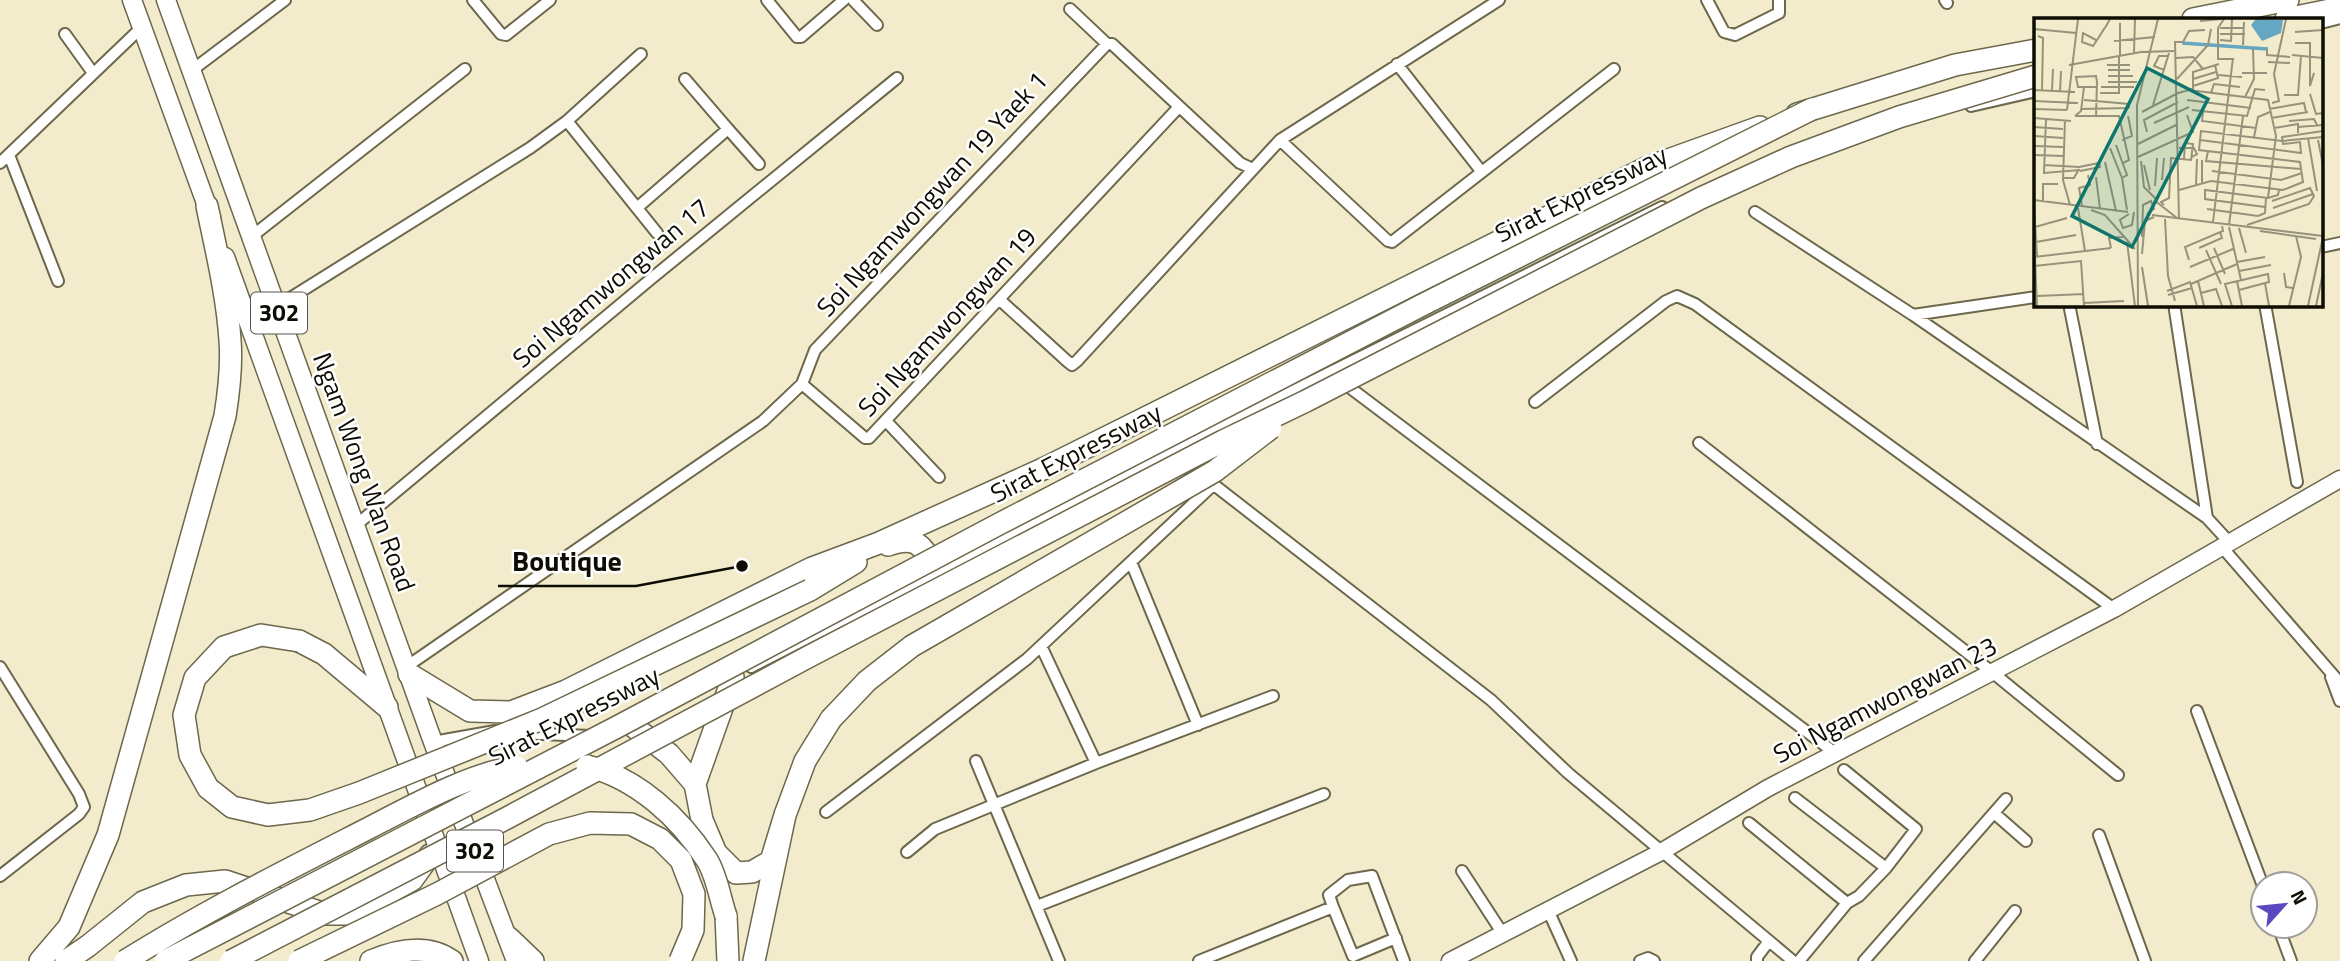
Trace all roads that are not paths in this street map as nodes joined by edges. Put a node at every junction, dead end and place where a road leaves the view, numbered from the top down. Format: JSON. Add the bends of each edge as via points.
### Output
{"nodes":[{"id":1,"x":132,"y":0,"type":"edge"},
{"id":2,"x":166,"y":0,"type":"edge"},
{"id":3,"x":285,"y":0,"type":"edge"},
{"id":4,"x":473,"y":0,"type":"edge"},
{"id":5,"x":550,"y":0,"type":"edge"},
{"id":6,"x":767,"y":0,"type":"edge"},
{"id":7,"x":844,"y":0,"type":"edge"},
{"id":8,"x":853,"y":0,"type":"edge"},
{"id":9,"x":1499,"y":0,"type":"edge"},
{"id":10,"x":1707,"y":0,"type":"edge"},
{"id":11,"x":1779,"y":0,"type":"edge"},
{"id":12,"x":2288,"y":0,"type":"edge"},
{"id":13,"x":2340,"y":8,"type":"edge"},
{"id":14,"x":1070,"y":9,"type":"dead end"},
{"id":15,"x":2198,"y":18,"type":"edge"},
{"id":16,"x":2291,"y":18,"type":"edge"},
{"id":17,"x":2340,"y":18,"type":"edge"},
{"id":18,"x":2322,"y":23,"type":"edge"},
{"id":19,"x":877,"y":25,"type":"dead end"},
{"id":20,"x":142,"y":27,"type":"junction"},
{"id":21,"x":65,"y":34,"type":"dead end"},
{"id":22,"x":1107,"y":44,"type":"junction"},
{"id":23,"x":2034,"y":50,"type":"edge"},
{"id":24,"x":641,"y":54,"type":"dead end"},
{"id":25,"x":1397,"y":64,"type":"junction"},
{"id":26,"x":465,"y":69,"type":"dead end"},
{"id":27,"x":1614,"y":69,"type":"dead end"},
{"id":28,"x":191,"y":71,"type":"junction"},
{"id":29,"x":93,"y":73,"type":"junction"},
{"id":30,"x":2034,"y":76,"type":"edge"},
{"id":31,"x":897,"y":78,"type":"dead end"},
{"id":32,"x":685,"y":79,"type":"dead end"},
{"id":33,"x":2034,"y":91,"type":"edge"},
{"id":34,"x":1178,"y":107,"type":"junction"},
{"id":35,"x":1812,"y":109,"type":"junction"},
{"id":36,"x":566,"y":121,"type":"junction"},
{"id":37,"x":728,"y":129,"type":"junction"},
{"id":38,"x":1280,"y":141,"type":"junction"},
{"id":39,"x":9,"y":155,"type":"junction"},
{"id":40,"x":0,"y":163,"type":"edge"},
{"id":41,"x":759,"y":164,"type":"dead end"},
{"id":42,"x":1252,"y":169,"type":"junction"},
{"id":43,"x":1481,"y":171,"type":"junction"},
{"id":44,"x":207,"y":205,"type":"junction"},
{"id":45,"x":638,"y":207,"type":"junction"},
{"id":46,"x":1755,"y":212,"type":"dead end"},
{"id":47,"x":657,"y":233,"type":"dead end"},
{"id":48,"x":251,"y":237,"type":"junction"},
{"id":49,"x":2340,"y":243,"type":"edge"},
{"id":50,"x":2322,"y":247,"type":"edge"},
{"id":51,"x":58,"y":281,"type":"dead end"},
{"id":52,"x":2034,"y":297,"type":"edge"},
{"id":53,"x":1000,"y":300,"type":"junction"},
{"id":54,"x":2069,"y":306,"type":"edge"},
{"id":55,"x":2174,"y":306,"type":"edge"},
{"id":56,"x":2265,"y":306,"type":"edge"},
{"id":57,"x":276,"y":307,"type":"junction"},
{"id":58,"x":1913,"y":315,"type":"junction"},
{"id":59,"x":1331,"y":373,"type":"junction"},
{"id":60,"x":802,"y":384,"type":"junction"},
{"id":61,"x":1306,"y":401,"type":"junction"},
{"id":62,"x":1535,"y":402,"type":"dead end"},
{"id":63,"x":886,"y":421,"type":"junction"},
{"id":64,"x":1699,"y":443,"type":"dead end"},
{"id":65,"x":2097,"y":444,"type":"junction"},
{"id":66,"x":1172,"y":452,"type":"junction"},
{"id":67,"x":939,"y":477,"type":"dead end"},
{"id":68,"x":2340,"y":479,"type":"edge"},
{"id":69,"x":2297,"y":482,"type":"dead end"},
{"id":70,"x":1213,"y":485,"type":"junction"},
{"id":71,"x":2207,"y":518,"type":"junction"},
{"id":72,"x":928,"y":520,"type":"junction"},
{"id":73,"x":355,"y":526,"type":"junction"},
{"id":74,"x":2226,"y":545,"type":"junction"},
{"id":75,"x":878,"y":546,"type":"junction"},
{"id":76,"x":1132,"y":562,"type":"junction"},
{"id":77,"x":941,"y":567,"type":"junction"},
{"id":78,"x":2114,"y":609,"type":"junction"},
{"id":79,"x":1041,"y":646,"type":"junction"},
{"id":80,"x":0,"y":667,"type":"edge"},
{"id":81,"x":407,"y":671,"type":"junction"},
{"id":82,"x":1992,"y":672,"type":"junction"},
{"id":83,"x":2331,"y":675,"type":"junction"},
{"id":84,"x":733,"y":677,"type":"junction"},
{"id":85,"x":2340,"y":683,"type":"edge"},
{"id":86,"x":1273,"y":696,"type":"dead end"},
{"id":87,"x":2340,"y":701,"type":"edge"},
{"id":88,"x":387,"y":707,"type":"junction"},
{"id":89,"x":2197,"y":711,"type":"dead end"},
{"id":90,"x":1198,"y":725,"type":"junction"},
{"id":91,"x":634,"y":727,"type":"junction"},
{"id":92,"x":433,"y":742,"type":"junction"},
{"id":93,"x":1835,"y":753,"type":"junction"},
{"id":94,"x":976,"y":761,"type":"dead end"},
{"id":95,"x":1096,"y":763,"type":"junction"},
{"id":96,"x":1844,"y":770,"type":"dead end"},
{"id":97,"x":2118,"y":775,"type":"dead end"},
{"id":98,"x":695,"y":784,"type":"junction"},
{"id":99,"x":1324,"y":793,"type":"dead end"},
{"id":100,"x":1795,"y":798,"type":"dead end"},
{"id":101,"x":2006,"y":799,"type":"dead end"},
{"id":102,"x":994,"y":805,"type":"junction"},
{"id":103,"x":826,"y":812,"type":"dead end"},
{"id":104,"x":1994,"y":813,"type":"junction"},
{"id":105,"x":785,"y":815,"type":"junction"},
{"id":106,"x":1749,"y":823,"type":"dead end"},
{"id":107,"x":2099,"y":835,"type":"dead end"},
{"id":108,"x":2026,"y":841,"type":"dead end"},
{"id":109,"x":437,"y":844,"type":"junction"},
{"id":110,"x":907,"y":852,"type":"dead end"},
{"id":111,"x":1661,"y":852,"type":"junction"},
{"id":112,"x":1886,"y":868,"type":"junction"},
{"id":113,"x":1462,"y":870,"type":"dead end"},
{"id":114,"x":2257,"y":870,"type":"edge"},
{"id":115,"x":0,"y":876,"type":"edge"},
{"id":116,"x":1847,"y":903,"type":"junction"},
{"id":117,"x":1037,"y":906,"type":"junction"},
{"id":118,"x":1333,"y":907,"type":"junction"},
{"id":119,"x":1548,"y":910,"type":"junction"},
{"id":120,"x":2015,"y":911,"type":"dead end"},
{"id":121,"x":1503,"y":934,"type":"junction"},
{"id":122,"x":509,"y":938,"type":"junction"},
{"id":123,"x":1396,"y":938,"type":"junction"},
{"id":124,"x":2283,"y":940,"type":"edge"},
{"id":125,"x":1769,"y":941,"type":"junction"},
{"id":126,"x":40,"y":961,"type":"edge"},
{"id":127,"x":65,"y":961,"type":"edge"},
{"id":128,"x":125,"y":961,"type":"edge"},
{"id":129,"x":164,"y":961,"type":"edge"},
{"id":130,"x":231,"y":961,"type":"edge"},
{"id":131,"x":299,"y":961,"type":"edge"},
{"id":132,"x":371,"y":961,"type":"edge"},
{"id":133,"x":452,"y":961,"type":"edge"},
{"id":134,"x":480,"y":961,"type":"edge"},
{"id":135,"x":516,"y":961,"type":"edge"},
{"id":136,"x":533,"y":961,"type":"edge"},
{"id":137,"x":680,"y":961,"type":"edge"},
{"id":138,"x":728,"y":961,"type":"edge"},
{"id":139,"x":754,"y":961,"type":"edge"},
{"id":140,"x":1059,"y":961,"type":"edge"},
{"id":141,"x":1199,"y":961,"type":"edge"},
{"id":142,"x":1404,"y":961,"type":"edge"},
{"id":143,"x":1450,"y":961,"type":"edge"},
{"id":144,"x":1571,"y":961,"type":"edge"},
{"id":145,"x":1640,"y":961,"type":"edge"},
{"id":146,"x":1654,"y":961,"type":"edge"},
{"id":147,"x":1757,"y":961,"type":"edge"},
{"id":148,"x":1793,"y":961,"type":"edge"},
{"id":149,"x":1799,"y":961,"type":"edge"},
{"id":150,"x":1864,"y":961,"type":"edge"},
{"id":151,"x":1975,"y":961,"type":"edge"},
{"id":152,"x":2145,"y":961,"type":"edge"},
{"id":153,"x":2291,"y":961,"type":"edge"}],
"edges":[{"from":1,"to":20,"type":"main road","number":"302"},
{"from":2,"to":28,"type":"main road","name":"Ngam Wong Wan Road","number":"302"},
{"from":3,"to":28,"type":"street"},
{"from":4,"to":5,"type":"street","via":[[506,35]]},
{"from":6,"to":7,"type":"street","via":[[801,37]]},
{"from":8,"to":19,"type":"street"},
{"from":9,"to":25,"type":"street"},
{"from":10,"to":11,"type":"street","via":[[1724,32],[1735,35],[1779,13]]},
{"from":12,"to":15,"type":"highway"},
{"from":13,"to":16,"type":"highway"},
{"from":14,"to":22,"type":"street"},
{"from":17,"to":18,"type":"street"},
{"from":20,"to":29,"type":"street"},
{"from":20,"to":44,"type":"main road","number":"302"},
{"from":21,"to":29,"type":"street"},
{"from":22,"to":34,"type":"street"},
{"from":22,"to":60,"type":"street","name":"Soi Ngamwongwan 19 Yaek 1","via":[[816,350]]},
{"from":23,"to":35,"type":"highway","name":"Sirat Expressway","via":[[1955,65]]},
{"from":24,"to":36,"type":"street"},
{"from":25,"to":38,"type":"street"},
{"from":25,"to":43,"type":"street"},
{"from":26,"to":48,"type":"street"},
{"from":27,"to":43,"type":"street"},
{"from":28,"to":48,"type":"main road","name":"Ngam Wong Wan Road","number":"302"},
{"from":29,"to":39,"type":"street"},
{"from":30,"to":61,"type":"highway","bridge":true,"via":[[1899,117],[1791,157],[1618,240]]},
{"from":31,"to":73,"type":"street","name":"Soi Ngamwongwan 17"},
{"from":32,"to":37,"type":"street"},
{"from":33,"to":59,"type":"street","via":[[1807,143],[1638,218]]},
{"from":34,"to":42,"type":"street"},
{"from":34,"to":53,"type":"street","name":"Soi Ngamwongwan 19"},
{"from":35,"to":72,"type":"highway","bridge":true,"via":[[1646,168],[1045,468]]},
{"from":35,"to":129,"type":"highway","name":"Sirat Expressway","bridge":true,"via":[[1424,304]]},
{"from":36,"to":45,"type":"street"},
{"from":36,"to":57,"type":"street"},
{"from":37,"to":41,"type":"street"},
{"from":37,"to":45,"type":"street"},
{"from":38,"to":42,"type":"street"},
{"from":38,"to":43,"type":"street","via":[[1392,242]]},
{"from":39,"to":40,"type":"street"},
{"from":39,"to":51,"type":"street"},
{"from":42,"to":53,"type":"street","via":[[1072,365]]},
{"from":44,"to":88,"type":"main road","number":"302"},
{"from":44,"to":126,"type":"highway","via":[[231,342],[225,416],[108,835],[69,927]]},
{"from":45,"to":47,"type":"street"},
{"from":46,"to":58,"type":"street"},
{"from":48,"to":57,"type":"main road","name":"Ngam Wong Wan Road","number":"302"},
{"from":49,"to":50,"type":"street"},
{"from":52,"to":58,"type":"street"},
{"from":53,"to":63,"type":"street","name":"Soi Ngamwongwan 19"},
{"from":54,"to":65,"type":"street"},
{"from":55,"to":71,"type":"street"},
{"from":56,"to":69,"type":"street"},
{"from":57,"to":73,"type":"main road","name":"Ngam Wong Wan Road","number":"302"},
{"from":58,"to":65,"type":"street"},
{"from":59,"to":66,"type":"street"},
{"from":59,"to":93,"type":"street"},
{"from":60,"to":63,"type":"street","name":"Soi Ngamwongwan 19","via":[[865,438]]},
{"from":60,"to":81,"type":"street","via":[[763,421]]},
{"from":61,"to":105,"type":"highway","bridge":true,"via":[[1215,471],[912,646],[867,681],[831,719],[806,761]]},
{"from":61,"to":130,"type":"highway","bridge":true,"via":[[808,656]]},
{"from":62,"to":78,"type":"street","via":[[1677,296],[1695,304]]},
{"from":63,"to":67,"type":"street"},
{"from":64,"to":82,"type":"street"},
{"from":65,"to":71,"type":"street"},
{"from":66,"to":70,"type":"street"},
{"from":66,"to":77,"type":"street"},
{"from":68,"to":74,"type":"street","name":"Soi Ngamwongwan 23"},
{"from":70,"to":76,"type":"street"},
{"from":70,"to":111,"type":"street","via":[[1491,700],[1568,774]]},
{"from":71,"to":74,"type":"street"},
{"from":72,"to":75,"type":"highway"},
{"from":72,"to":77,"type":"highway","via":[[923,532],[930,550],[945,560]]},
{"from":73,"to":81,"type":"main road","name":"Ngam Wong Wan Road","number":"302"},
{"from":74,"to":78,"type":"street","name":"Soi Ngamwongwan 23"},
{"from":74,"to":83,"type":"street"},
{"from":75,"to":77,"type":"highway","via":[[914,542]]},
{"from":75,"to":81,"type":"highway","via":[[812,568],[566,691],[511,712],[470,711]]},
{"from":75,"to":88,"type":"highway","bridge":true,"via":[[810,590],[542,719],[310,810],[268,815],[232,807],[208,788],[190,755],[184,715],[195,678],[224,647],[261,635],[299,641],[324,654]]},
{"from":76,"to":79,"type":"street"},
{"from":76,"to":90,"type":"street"},
{"from":77,"to":84,"type":"street"},
{"from":78,"to":82,"type":"street","name":"Soi Ngamwongwan 23"},
{"from":79,"to":95,"type":"street"},
{"from":79,"to":103,"type":"street"},
{"from":80,"to":115,"type":"street","via":[[84,807]]},
{"from":81,"to":92,"type":"main road","name":"Ngam Wong Wan Road","number":"302"},
{"from":82,"to":93,"type":"street","name":"Soi Ngamwongwan 23"},
{"from":82,"to":97,"type":"street"},
{"from":83,"to":85,"type":"street"},
{"from":83,"to":87,"type":"street"},
{"from":84,"to":91,"type":"street"},
{"from":84,"to":98,"type":"highway"},
{"from":86,"to":90,"type":"street"},
{"from":88,"to":109,"type":"main road","number":"302"},
{"from":89,"to":114,"type":"street"},
{"from":90,"to":95,"type":"street"},
{"from":91,"to":92,"type":"street","via":[[583,737],[489,730]]},
{"from":91,"to":98,"type":"highway","via":[[670,754]]},
{"from":92,"to":122,"type":"main road","name":"Ngam Wong Wan Road","number":"302"},
{"from":93,"to":111,"type":"street","name":"Soi Ngamwongwan 23"},
{"from":94,"to":102,"type":"street"},
{"from":95,"to":102,"type":"street"},
{"from":96,"to":112,"type":"street","via":[[1916,829]]},
{"from":98,"to":105,"type":"highway","via":[[702,820],[716,853],[736,873],[752,872],[771,861]]},
{"from":99,"to":117,"type":"street"},
{"from":100,"to":112,"type":"street"},
{"from":101,"to":104,"type":"street"},
{"from":102,"to":110,"type":"street","via":[[935,829]]},
{"from":102,"to":117,"type":"street"},
{"from":104,"to":108,"type":"street"},
{"from":104,"to":150,"type":"street"},
{"from":105,"to":139,"type":"highway"},
{"from":106,"to":116,"type":"street"},
{"from":107,"to":152,"type":"street"},
{"from":109,"to":127,"type":"highway","via":[[412,880],[350,914],[325,914],[225,881],[186,885],[143,902]]},
{"from":109,"to":134,"type":"main road","number":"302"},
{"from":111,"to":119,"type":"street","name":"Soi Ngamwongwan 23"},
{"from":111,"to":125,"type":"street"},
{"from":112,"to":116,"type":"street"},
{"from":113,"to":121,"type":"street"},
{"from":116,"to":149,"type":"street"},
{"from":117,"to":140,"type":"street"},
{"from":118,"to":123,"type":"street","via":[[1353,956]]},
{"from":118,"to":123,"type":"street","via":[[1329,895],[1338,887],[1348,880],[1372,876]]},
{"from":118,"to":141,"type":"street"},
{"from":119,"to":121,"type":"street","name":"Soi Ngamwongwan 23"},
{"from":119,"to":144,"type":"street"},
{"from":120,"to":151,"type":"street"},
{"from":121,"to":143,"type":"street","name":"Soi Ngamwongwan 23"},
{"from":122,"to":135,"type":"main road","name":"Ngam Wong Wan Road","number":"302"},
{"from":122,"to":136,"type":"highway"},
{"from":123,"to":142,"type":"street"},
{"from":124,"to":153,"type":"street"},
{"from":125,"to":147,"type":"street"},
{"from":125,"to":148,"type":"street"},
{"from":128,"to":138,"type":"highway","bridge":true,"via":[[268,880],[470,780],[511,768],[572,762],[603,769],[632,784],[673,816],[708,862],[726,916]]},
{"from":131,"to":137,"type":"highway","bridge":true,"via":[[549,834],[590,823],[631,824],[660,839],[681,860],[694,894],[693,930]]},
{"from":132,"to":133,"type":"highway","via":[[400,951],[424,950]]},
{"from":145,"to":146,"type":"street"}]}
